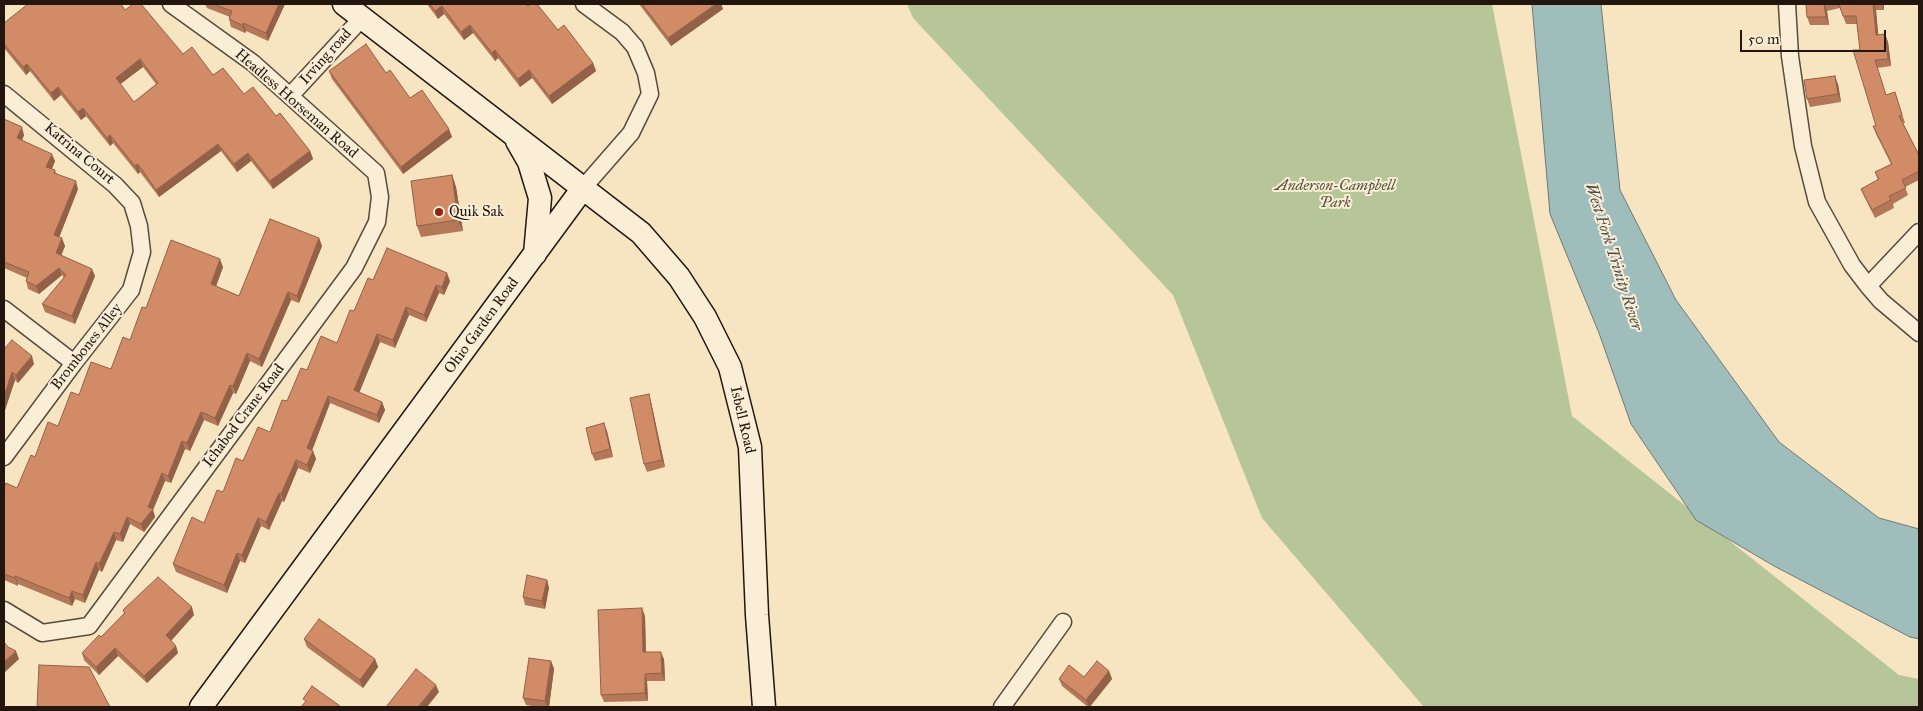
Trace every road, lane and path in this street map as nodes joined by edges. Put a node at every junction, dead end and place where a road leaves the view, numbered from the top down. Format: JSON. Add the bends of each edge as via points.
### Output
{"nodes":[{"id":1,"x":171,"y":4,"type":"edge"},
{"id":2,"x":344,"y":4,"type":"edge"},
{"id":3,"x":584,"y":4,"type":"edge"},
{"id":4,"x":1787,"y":4,"type":"edge"},
{"id":5,"x":362,"y":18,"type":"junction"},
{"id":6,"x":4,"y":94,"type":"edge"},
{"id":7,"x":290,"y":96,"type":"junction"},
{"id":8,"x":512,"y":134,"type":"junction"},
{"id":9,"x":583,"y":188,"type":"junction"},
{"id":10,"x":380,"y":197,"type":"joint"},
{"id":11,"x":139,"y":226,"type":"joint"},
{"id":12,"x":1919,"y":232,"type":"edge"},
{"id":13,"x":535,"y":254,"type":"junction"},
{"id":14,"x":1868,"y":286,"type":"junction"},
{"id":15,"x":4,"y":310,"type":"edge"},
{"id":16,"x":1919,"y":333,"type":"edge"},
{"id":17,"x":74,"y":362,"type":"junction"},
{"id":18,"x":4,"y":457,"type":"edge"},
{"id":19,"x":4,"y":610,"type":"edge"},
{"id":20,"x":1063,"y":622,"type":"dead end"},
{"id":21,"x":201,"y":707,"type":"edge"},
{"id":22,"x":764,"y":707,"type":"edge"},
{"id":23,"x":1002,"y":707,"type":"edge"}],
"edges":[{"from":1,"to":7,"type":"street","name":"Headless Horseman Road","via":[[253,63]]},
{"from":2,"to":5,"type":"street"},
{"from":3,"to":9,"type":"street","via":[[622,32],[635,47],[646,73],[650,94],[631,133]]},
{"from":4,"to":14,"type":"street","via":[[1790,56],[1803,146],[1817,202],[1852,265]]},
{"from":5,"to":7,"type":"street","name":"Irving road"},
{"from":5,"to":8,"type":"street"},
{"from":6,"to":11,"type":"street","name":"Katrina Court","via":[[115,185],[132,203]]},
{"from":7,"to":10,"type":"street","name":"Headless Horseman Road","via":[[376,173]]},
{"from":8,"to":9,"type":"street"},
{"from":8,"to":13,"type":"street","via":[[529,162],[540,198]]},
{"from":9,"to":13,"type":"street","name":"Ohio Garden Road"},
{"from":9,"to":22,"type":"street","name":"Isbell Road","via":[[641,233],[679,277],[705,317],[730,367],[750,447]]},
{"from":10,"to":19,"type":"street","name":"Ichabod Crane Road","via":[[378,222],[354,268],[89,626],[42,633]]},
{"from":11,"to":17,"type":"street","name":"Brombones Alley","via":[[142,252],[131,290]]},
{"from":12,"to":14,"type":"street"},
{"from":13,"to":21,"type":"street","name":"Ohio Garden Road"},
{"from":14,"to":16,"type":"street"},
{"from":15,"to":17,"type":"street"},
{"from":17,"to":18,"type":"street","name":"Brombones Alley"},
{"from":20,"to":23,"type":"street"}]}
